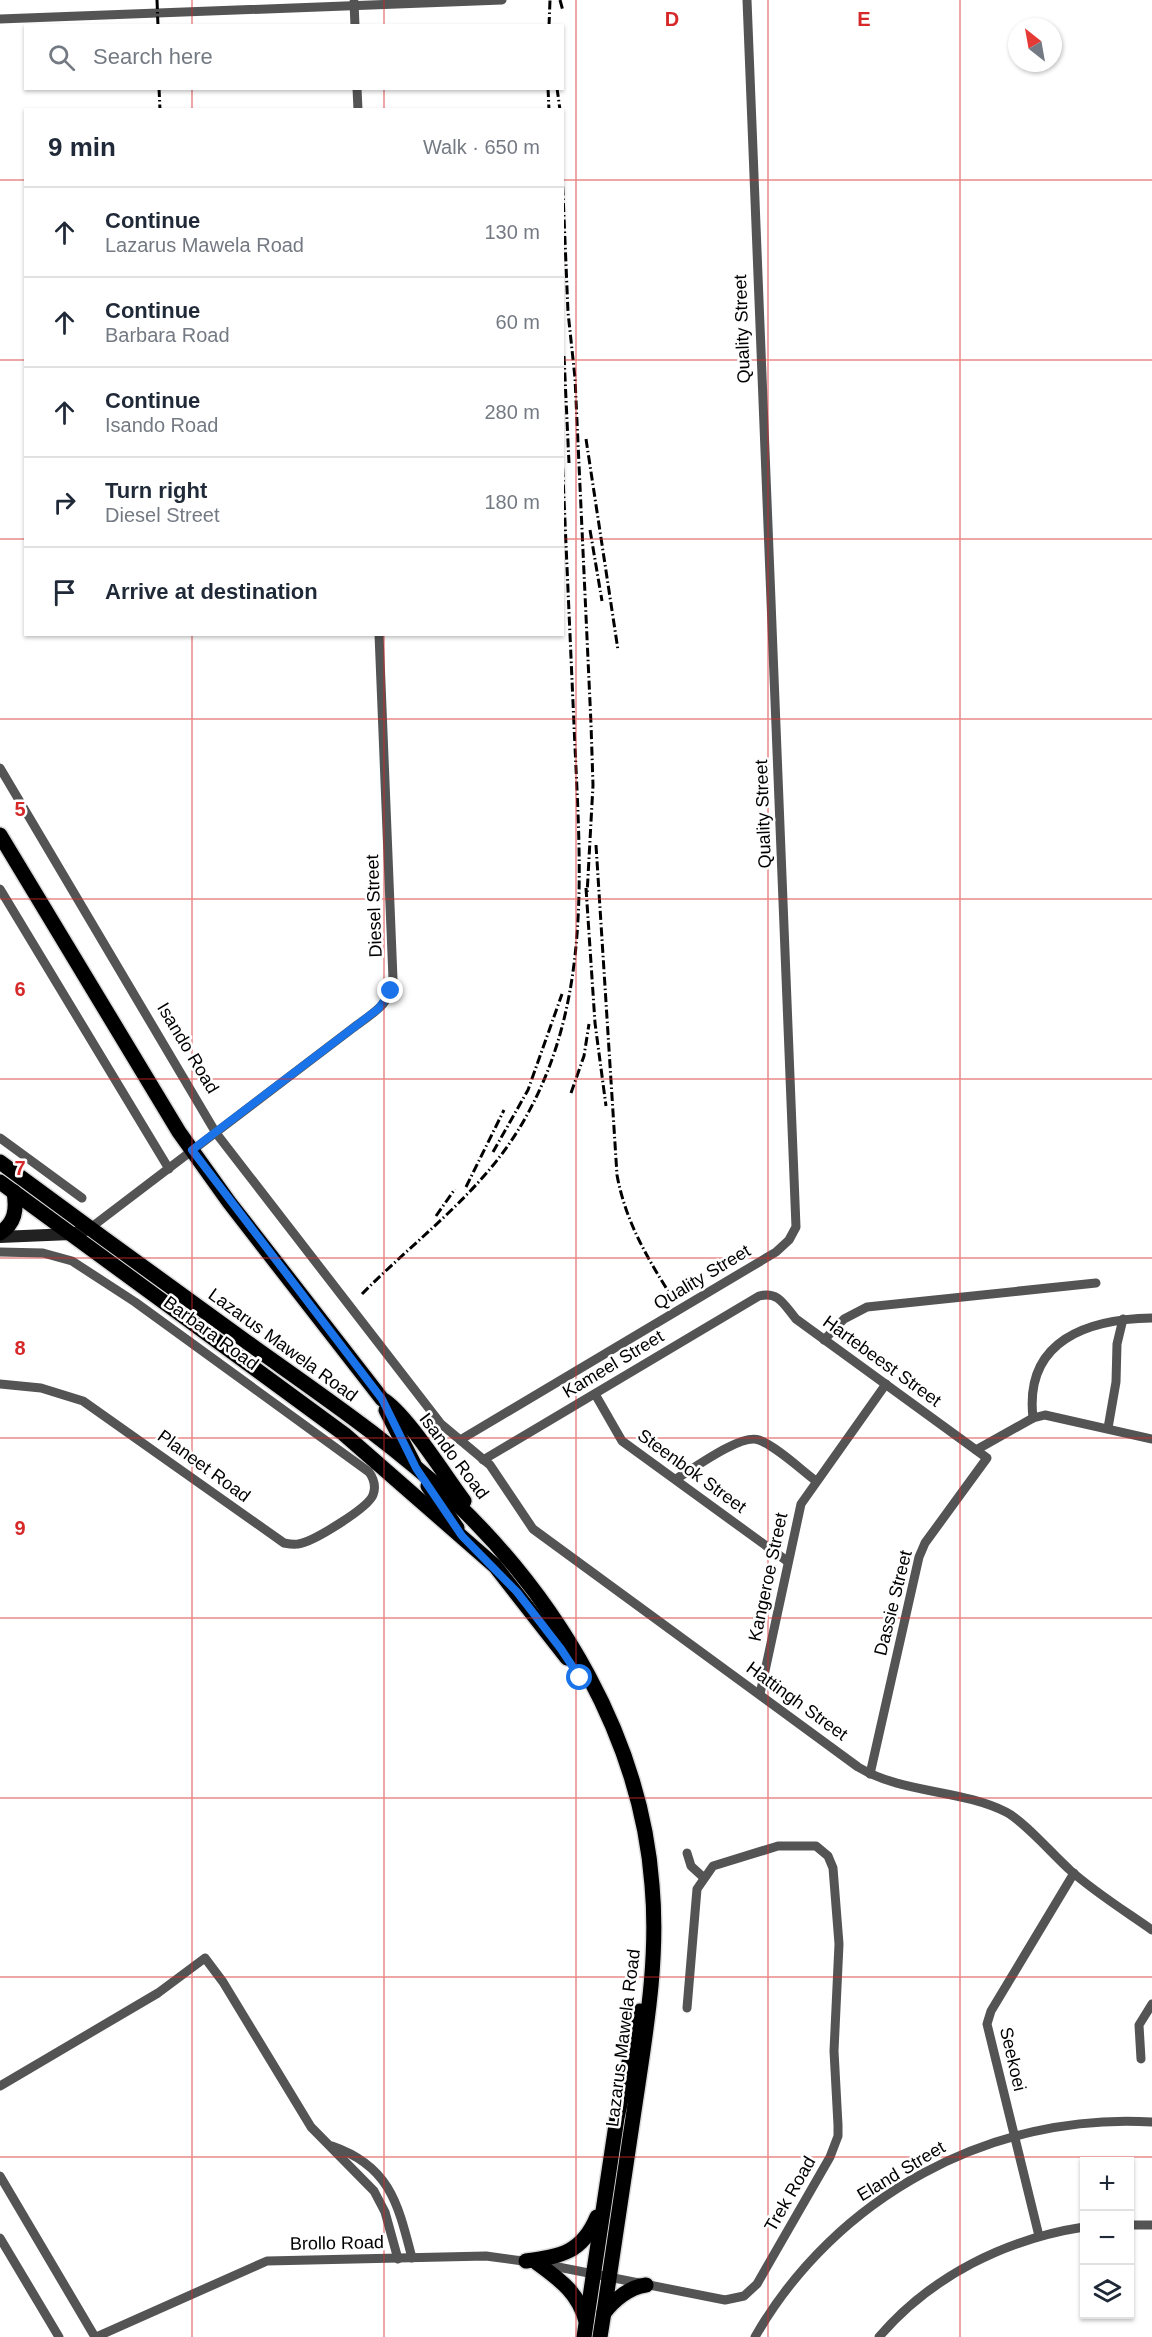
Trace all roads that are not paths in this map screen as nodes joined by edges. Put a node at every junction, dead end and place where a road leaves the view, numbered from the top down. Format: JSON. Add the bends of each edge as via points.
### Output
{"nodes":[{"id":1,"x":502,"y":0,"type":"edge"},
{"id":2,"x":747,"y":0,"type":"edge"},
{"id":3,"x":354,"y":3,"type":"edge"},
{"id":4,"x":0,"y":19,"type":"edge"},
{"id":5,"x":355,"y":24,"type":"edge"},
{"id":6,"x":357,"y":90,"type":"edge"},
{"id":7,"x":358,"y":108,"type":"edge"},
{"id":8,"x":379,"y":636,"type":"edge"},
{"id":9,"x":0,"y":768,"type":"edge"},
{"id":10,"x":0,"y":836,"type":"edge"},
{"id":11,"x":0,"y":889,"type":"edge"},
{"id":12,"x":216,"y":1133,"type":"junction"},
{"id":13,"x":0,"y":1138,"type":"edge"},
{"id":14,"x":192,"y":1150,"type":"junction"},
{"id":15,"x":0,"y":1162,"type":"edge"},
{"id":16,"x":169,"y":1169,"type":"junction"},
{"id":17,"x":0,"y":1182,"type":"edge"},
{"id":18,"x":14,"y":1192,"type":"junction"},
{"id":19,"x":82,"y":1198,"type":"dead end"},
{"id":20,"x":89,"y":1229,"type":"junction"},
{"id":21,"x":71,"y":1233,"type":"junction"},
{"id":22,"x":0,"y":1235,"type":"edge"},
{"id":23,"x":0,"y":1252,"type":"edge"},
{"id":24,"x":1096,"y":1283,"type":"dead end"},
{"id":25,"x":759,"y":1296,"type":"joint"},
{"id":26,"x":1152,"y":1318,"type":"edge"},
{"id":27,"x":1123,"y":1319,"type":"junction"},
{"id":28,"x":824,"y":1340,"type":"junction"},
{"id":29,"x":0,"y":1384,"type":"edge"},
{"id":30,"x":886,"y":1384,"type":"junction"},
{"id":31,"x":595,"y":1394,"type":"junction"},
{"id":32,"x":382,"y":1399,"type":"junction"},
{"id":33,"x":1033,"y":1418,"type":"junction"},
{"id":34,"x":1108,"y":1428,"type":"junction"},
{"id":35,"x":1152,"y":1439,"type":"edge"},
{"id":36,"x":460,"y":1440,"type":"junction"},
{"id":37,"x":976,"y":1449,"type":"junction"},
{"id":38,"x":987,"y":1458,"type":"joint"},
{"id":39,"x":483,"y":1460,"type":"junction"},
{"id":40,"x":416,"y":1468,"type":"junction"},
{"id":41,"x":676,"y":1479,"type":"junction"},
{"id":42,"x":816,"y":1481,"type":"junction"},
{"id":43,"x":375,"y":1488,"type":"joint"},
{"id":44,"x":462,"y":1536,"type":"junction"},
{"id":45,"x":492,"y":1540,"type":"junction"},
{"id":46,"x":787,"y":1561,"type":"junction"},
{"id":47,"x":760,"y":1694,"type":"junction"},
{"id":48,"x":870,"y":1774,"type":"junction"},
{"id":49,"x":687,"y":1854,"type":"dead end"},
{"id":50,"x":1074,"y":1873,"type":"junction"},
{"id":51,"x":703,"y":1877,"type":"junction"},
{"id":52,"x":1152,"y":1930,"type":"edge"},
{"id":53,"x":1152,"y":2004,"type":"edge"},
{"id":54,"x":687,"y":2008,"type":"dead end"},
{"id":55,"x":1141,"y":2060,"type":"dead end"},
{"id":56,"x":0,"y":2086,"type":"edge"},
{"id":57,"x":1152,"y":2122,"type":"edge"},
{"id":58,"x":1015,"y":2137,"type":"junction"},
{"id":59,"x":332,"y":2146,"type":"junction"},
{"id":60,"x":0,"y":2176,"type":"edge"},
{"id":61,"x":605,"y":2193,"type":"junction"},
{"id":62,"x":1134,"y":2225,"type":"edge"},
{"id":63,"x":1152,"y":2225,"type":"edge"},
{"id":64,"x":1080,"y":2228,"type":"edge"},
{"id":65,"x":1040,"y":2236,"type":"junction"},
{"id":66,"x":0,"y":2238,"type":"edge"},
{"id":67,"x":412,"y":2258,"type":"junction"},
{"id":68,"x":398,"y":2259,"type":"junction"},
{"id":69,"x":531,"y":2262,"type":"junction"},
{"id":70,"x":593,"y":2273,"type":"junction"},
{"id":71,"x":609,"y":2276,"type":"junction"},
{"id":72,"x":646,"y":2285,"type":"junction"},
{"id":73,"x":604,"y":2313,"type":"junction"},
{"id":74,"x":586,"y":2330,"type":"edge"},
{"id":75,"x":59,"y":2337,"type":"edge"},
{"id":76,"x":95,"y":2337,"type":"edge"},
{"id":77,"x":600,"y":2337,"type":"edge"},
{"id":78,"x":755,"y":2337,"type":"edge"},
{"id":79,"x":879,"y":2337,"type":"edge"}],
"edges":[{"from":1,"to":3,"type":"street"},
{"from":2,"to":36,"type":"street","name":"Quality Street","via":[[796,1227],[776,1252]]},
{"from":3,"to":4,"type":"street"},
{"from":3,"to":5,"type":"street"},
{"from":6,"to":7,"type":"street"},
{"from":8,"to":12,"type":"street","name":"Diesel Street","via":[[391,991],[378,1009]]},
{"from":9,"to":12,"type":"street","name":"Isando Road"},
{"from":10,"to":14,"type":"main road","name":"Isando Road","via":[[134,1061]]},
{"from":11,"to":16,"type":"street"},
{"from":12,"to":14,"type":"street","name":"Diesel Street"},
{"from":12,"to":36,"type":"street","name":"Isando Road","via":[[441,1424]]},
{"from":13,"to":19,"type":"street"},
{"from":14,"to":16,"type":"street","name":"Diesel Street"},
{"from":14,"to":32,"type":"main road","name":"Isando Road"},
{"from":15,"to":20,"type":"main road","name":"Lazarus Mawela Road"},
{"from":16,"to":20,"type":"street","name":"Diesel Street"},
{"from":17,"to":18,"type":"main road","name":"Lazarus Mawela Road"},
{"from":18,"to":21,"type":"main road","name":"Lazarus Mawela Road"},
{"from":18,"to":22,"type":"main road","via":[[15,1215]]},
{"from":20,"to":21,"type":"main road"},
{"from":20,"to":40,"type":"main road","name":"Lazarus Mawela Road"},
{"from":21,"to":22,"type":"main road"},
{"from":21,"to":44,"type":"main road","name":"Lazarus Mawela Road","via":[[312,1409]]},
{"from":23,"to":43,"type":"street","name":"Barbara Road","via":[[43,1253],[72,1261],[135,1302],[364,1469]]},
{"from":24,"to":28,"type":"street","via":[[867,1307],[844,1319]]},
{"from":25,"to":28,"type":"street","name":"Hartebeest Street","via":[[775,1295],[796,1319]]},
{"from":25,"to":31,"type":"street","name":"Kameel Street"},
{"from":26,"to":27,"type":"street"},
{"from":27,"to":33,"type":"street","via":[[1096,1323],[1050,1349],[1033,1392]]},
{"from":27,"to":34,"type":"street"},
{"from":28,"to":30,"type":"street","name":"Hartebeest Street"},
{"from":29,"to":43,"type":"street","name":"Planeet Road","via":[[41,1388],[83,1401],[284,1543],[305,1542],[363,1508]]},
{"from":30,"to":37,"type":"street","name":"Hartebeest Street"},
{"from":30,"to":42,"type":"street","name":"Kangeroe Street"},
{"from":31,"to":39,"type":"street","name":"Kameel Street"},
{"from":31,"to":41,"type":"street","name":"Steenbok Street","via":[[622,1441]]},
{"from":32,"to":40,"type":"main road","name":"Isando Road"},
{"from":32,"to":45,"type":"main road","name":"Isando Road","via":[[420,1441]]},
{"from":33,"to":34,"type":"street","via":[[1057,1416]]},
{"from":33,"to":37,"type":"street"},
{"from":34,"to":35,"type":"street"},
{"from":36,"to":39,"type":"street","name":"Hattingh Street"},
{"from":37,"to":38,"type":"street","name":"Hartebeest Street"},
{"from":38,"to":48,"type":"street","name":"Dassie Street","via":[[919,1557]]},
{"from":39,"to":47,"type":"street","name":"Hattingh Street","via":[[496,1472],[533,1529]]},
{"from":40,"to":44,"type":"main road"},
{"from":40,"to":45,"type":"main road","name":"Lazarus Mawela Road"},
{"from":41,"to":42,"type":"street","via":[[734,1444],[755,1438]]},
{"from":41,"to":46,"type":"street","name":"Steenbok Street"},
{"from":42,"to":46,"type":"street","name":"Kangeroe Street","via":[[801,1504]]},
{"from":44,"to":61,"type":"main road","name":"Lazarus Mawela Road","via":[[517,1592],[580,1678],[607,1731],[633,1815],[646,1905],[645,1969]]},
{"from":45,"to":71,"type":"main road","name":"Lazarus Mawela Road","via":[[546,1607],[600,1698],[631,1776],[647,1844],[654,1964]]},
{"from":46,"to":47,"type":"street","name":"Kangeroe Street"},
{"from":47,"to":48,"type":"street","name":"Hattingh Street"},
{"from":48,"to":50,"type":"street","name":"Hattingh Street","via":[[1006,1812]]},
{"from":49,"to":51,"type":"street","via":[[691,1866]]},
{"from":50,"to":52,"type":"street","name":"Hattingh Street"},
{"from":50,"to":58,"type":"street","name":"Seekoei","via":[[987,2021]]},
{"from":51,"to":54,"type":"street","via":[[697,1889]]},
{"from":51,"to":72,"type":"street","name":"Trek Road","via":[[713,1866],[778,1846],[816,1846],[828,1856],[833,1868],[839,1944],[834,2051],[838,2136],[830,2157],[757,2284],[744,2296],[725,2300]]},
{"from":53,"to":55,"type":"street","via":[[1139,2025]]},
{"from":56,"to":59,"type":"street","via":[[158,1993],[205,1958],[300,2112]]},
{"from":57,"to":58,"type":"street","name":"Eland Street","via":[[1068,2125]]},
{"from":58,"to":65,"type":"street","name":"Seekoei"},
{"from":58,"to":78,"type":"street","name":"Eland Street","via":[[948,2160],[876,2202],[816,2254]]},
{"from":59,"to":67,"type":"street","via":[[350,2152],[385,2182],[397,2202]]},
{"from":59,"to":68,"type":"street","via":[[380,2201]]},
{"from":60,"to":76,"type":"street"},
{"from":61,"to":69,"type":"main road","via":[[582,2243],[559,2255]]},
{"from":61,"to":70,"type":"main road","name":"Lazarus Mawela Road"},
{"from":62,"to":63,"type":"street"},
{"from":64,"to":65,"type":"street"},
{"from":65,"to":79,"type":"street","via":[[977,2260],[939,2283],[912,2303]]},
{"from":66,"to":75,"type":"street"},
{"from":67,"to":68,"type":"street","name":"Brollo Road"},
{"from":67,"to":69,"type":"street","name":"Brollo Road","via":[[486,2256]]},
{"from":68,"to":76,"type":"street","name":"Brollo Road","via":[[262,2262]]},
{"from":69,"to":70,"type":"street","name":"Brollo Road"},
{"from":69,"to":74,"type":"main road","via":[[571,2290],[582,2308]]},
{"from":70,"to":71,"type":"street","name":"Trek Road"},
{"from":70,"to":74,"type":"main road"},
{"from":71,"to":72,"type":"street","name":"Trek Road"},
{"from":71,"to":73,"type":"main road","name":"Lazarus Mawela Road"},
{"from":72,"to":73,"type":"main road","via":[[619,2298]]},
{"from":73,"to":77,"type":"main road","name":"Lazarus Mawela Road"}]}
